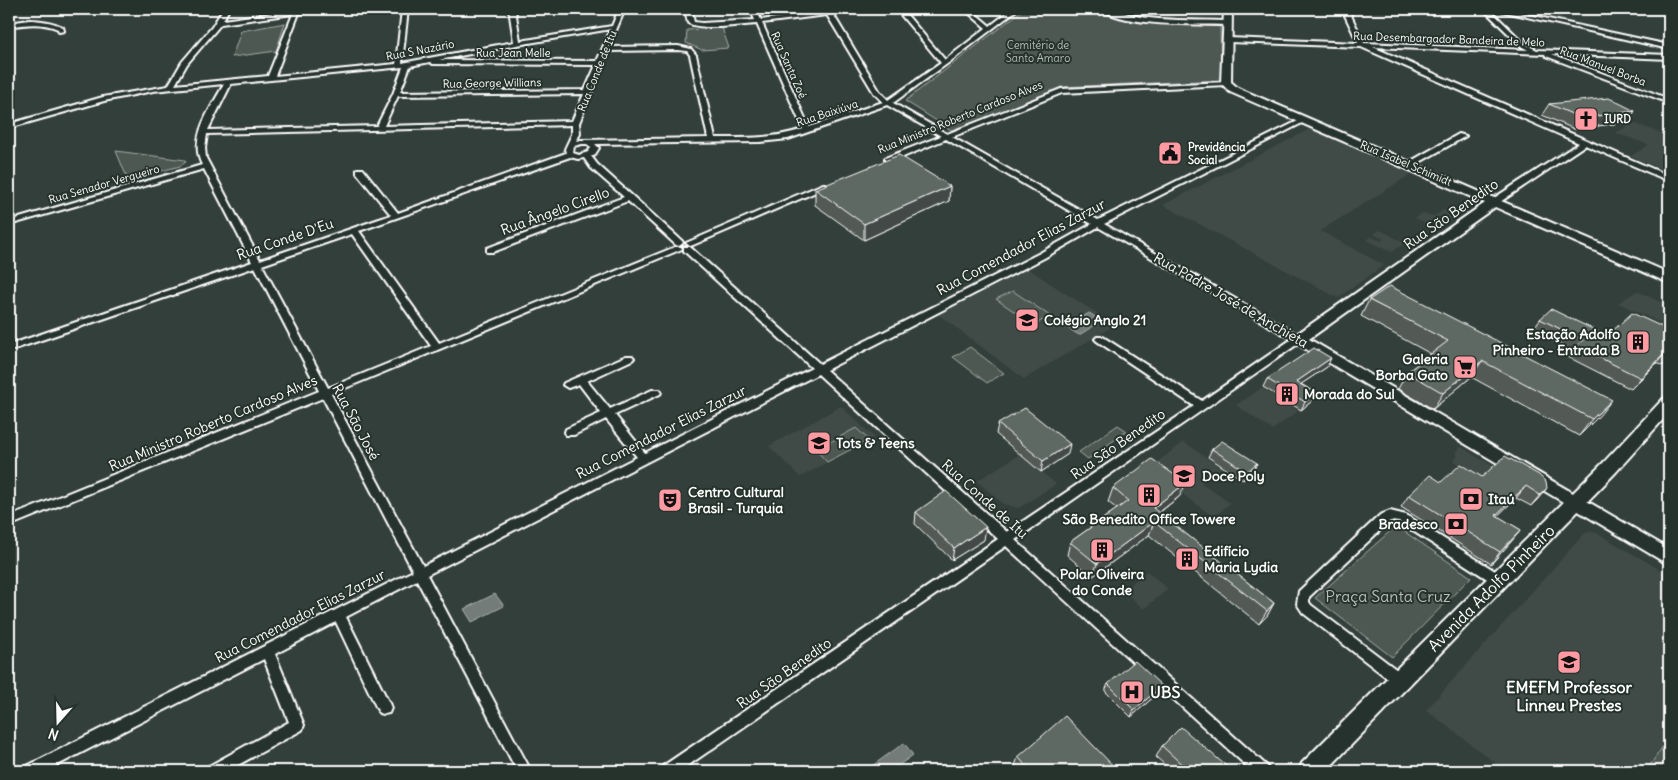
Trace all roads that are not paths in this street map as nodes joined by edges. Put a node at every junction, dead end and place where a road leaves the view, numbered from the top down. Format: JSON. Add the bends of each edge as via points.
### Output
{"nodes":[{"id":1,"x":226,"y":9,"type":"edge"},
{"id":2,"x":317,"y":9,"type":"edge"},
{"id":3,"x":405,"y":9,"type":"edge"},
{"id":4,"x":512,"y":9,"type":"edge"},
{"id":5,"x":622,"y":9,"type":"edge"},
{"id":6,"x":688,"y":9,"type":"edge"},
{"id":7,"x":753,"y":9,"type":"edge"},
{"id":8,"x":857,"y":9,"type":"edge"},
{"id":9,"x":899,"y":9,"type":"edge"},
{"id":10,"x":967,"y":9,"type":"edge"},
{"id":11,"x":1015,"y":9,"type":"edge"},
{"id":12,"x":1103,"y":9,"type":"edge"},
{"id":13,"x":1228,"y":9,"type":"edge"},
{"id":14,"x":1345,"y":9,"type":"edge"},
{"id":15,"x":1486,"y":9,"type":"edge"},
{"id":16,"x":1495,"y":9,"type":"edge"},
{"id":17,"x":829,"y":11,"type":"edge"},
{"id":18,"x":297,"y":13,"type":"edge"},
{"id":19,"x":759,"y":22,"type":"junction"},
{"id":20,"x":1227,"y":23,"type":"junction"},
{"id":21,"x":9,"y":25,"type":"edge"},
{"id":22,"x":217,"y":25,"type":"junction"},
{"id":23,"x":614,"y":27,"type":"junction"},
{"id":24,"x":989,"y":28,"type":"junction"},
{"id":25,"x":61,"y":31,"type":"dead end"},
{"id":26,"x":1229,"y":40,"type":"junction"},
{"id":27,"x":517,"y":43,"type":"junction"},
{"id":28,"x":508,"y":44,"type":"junction"},
{"id":29,"x":1362,"y":45,"type":"junction"},
{"id":30,"x":1669,"y":47,"type":"edge"},
{"id":31,"x":606,"y":49,"type":"junction"},
{"id":32,"x":1539,"y":52,"type":"junction"},
{"id":33,"x":1669,"y":57,"type":"edge"},
{"id":34,"x":426,"y":61,"type":"junction"},
{"id":35,"x":504,"y":63,"type":"junction"},
{"id":36,"x":600,"y":63,"type":"junction"},
{"id":37,"x":945,"y":63,"type":"junction"},
{"id":38,"x":403,"y":65,"type":"junction"},
{"id":39,"x":270,"y":79,"type":"junction"},
{"id":40,"x":228,"y":83,"type":"junction"},
{"id":41,"x":1226,"y":83,"type":"junction"},
{"id":42,"x":170,"y":87,"type":"junction"},
{"id":43,"x":588,"y":92,"type":"junction"},
{"id":44,"x":396,"y":94,"type":"junction"},
{"id":45,"x":1669,"y":101,"type":"edge"},
{"id":46,"x":888,"y":103,"type":"junction"},
{"id":47,"x":1304,"y":120,"type":"junction"},
{"id":48,"x":575,"y":124,"type":"junction"},
{"id":49,"x":9,"y":126,"type":"edge"},
{"id":50,"x":380,"y":126,"type":"junction"},
{"id":51,"x":807,"y":130,"type":"junction"},
{"id":52,"x":204,"y":132,"type":"junction"},
{"id":53,"x":576,"y":134,"type":"junction"},
{"id":54,"x":947,"y":136,"type":"junction"},
{"id":55,"x":1462,"y":136,"type":"dead end"},
{"id":56,"x":712,"y":140,"type":"junction"},
{"id":57,"x":587,"y":142,"type":"junction"},
{"id":58,"x":1585,"y":142,"type":"junction"},
{"id":59,"x":613,"y":143,"type":"junction"},
{"id":60,"x":571,"y":149,"type":"junction"},
{"id":61,"x":594,"y":150,"type":"junction"},
{"id":62,"x":587,"y":156,"type":"junction"},
{"id":63,"x":884,"y":162,"type":"edge"},
{"id":64,"x":1408,"y":165,"type":"junction"},
{"id":65,"x":206,"y":166,"type":"junction"},
{"id":66,"x":360,"y":171,"type":"dead end"},
{"id":67,"x":1669,"y":179,"type":"edge"},
{"id":68,"x":839,"y":180,"type":"edge"},
{"id":69,"x":629,"y":198,"type":"junction"},
{"id":70,"x":1494,"y":202,"type":"junction"},
{"id":71,"x":396,"y":216,"type":"junction"},
{"id":72,"x":9,"y":223,"type":"edge"},
{"id":73,"x":1099,"y":223,"type":"junction"},
{"id":74,"x":354,"y":230,"type":"junction"},
{"id":75,"x":683,"y":246,"type":"junction"},
{"id":76,"x":490,"y":250,"type":"dead end"},
{"id":77,"x":258,"y":264,"type":"junction"},
{"id":78,"x":1669,"y":278,"type":"edge"},
{"id":79,"x":1100,"y":339,"type":"dead end"},
{"id":80,"x":1299,"y":339,"type":"junction"},
{"id":81,"x":436,"y":346,"type":"junction"},
{"id":82,"x":9,"y":348,"type":"edge"},
{"id":83,"x":629,"y":358,"type":"dead end"},
{"id":84,"x":820,"y":368,"type":"junction"},
{"id":85,"x":580,"y":379,"type":"junction"},
{"id":86,"x":568,"y":385,"type":"dead end"},
{"id":87,"x":325,"y":391,"type":"junction"},
{"id":88,"x":656,"y":392,"type":"dead end"},
{"id":89,"x":1669,"y":403,"type":"edge"},
{"id":90,"x":1201,"y":405,"type":"junction"},
{"id":91,"x":608,"y":414,"type":"junction"},
{"id":92,"x":570,"y":432,"type":"dead end"},
{"id":93,"x":643,"y":458,"type":"junction"},
{"id":94,"x":1575,"y":502,"type":"junction"},
{"id":95,"x":9,"y":522,"type":"edge"},
{"id":96,"x":1006,"y":538,"type":"junction"},
{"id":97,"x":1669,"y":558,"type":"edge"},
{"id":98,"x":419,"y":572,"type":"junction"},
{"id":99,"x":1499,"y":580,"type":"junction"},
{"id":100,"x":338,"y":614,"type":"junction"},
{"id":101,"x":268,"y":650,"type":"junction"},
{"id":102,"x":1400,"y":680,"type":"junction"},
{"id":103,"x":384,"y":708,"type":"dead end"},
{"id":104,"x":32,"y":771,"type":"edge"},
{"id":105,"x":214,"y":771,"type":"edge"},
{"id":106,"x":524,"y":771,"type":"edge"},
{"id":107,"x":668,"y":771,"type":"edge"},
{"id":108,"x":1262,"y":771,"type":"edge"},
{"id":109,"x":1310,"y":771,"type":"edge"}],
"edges":[{"from":1,"to":22,"type":"street"},
{"from":2,"to":18,"type":"street"},
{"from":3,"to":38,"type":"street"},
{"from":4,"to":27,"type":"street"},
{"from":5,"to":23,"type":"street","name":"Rua Conde de Itu"},
{"from":6,"to":19,"type":"street","via":[[691,23]]},
{"from":7,"to":19,"type":"street","name":"Rua Santa Zoé"},
{"from":8,"to":17,"type":"street"},
{"from":9,"to":37,"type":"street"},
{"from":10,"to":24,"type":"street"},
{"from":11,"to":24,"type":"street","name":"Rua Baixiúva"},
{"from":12,"to":20,"type":"street","via":[[1137,19]]},
{"from":13,"to":20,"type":"street"},
{"from":14,"to":29,"type":"street"},
{"from":15,"to":32,"type":"street","name":"Rua Manuel Borba","via":[[1523,45]]},
{"from":16,"to":30,"type":"street"},
{"from":17,"to":19,"type":"street"},
{"from":17,"to":46,"type":"street","name":"Rua Padre José de Anchieta","via":[[877,92]]},
{"from":18,"to":22,"type":"street"},
{"from":18,"to":39,"type":"street"},
{"from":19,"to":51,"type":"street","name":"Rua Santa Zoé"},
{"from":20,"to":26,"type":"street"},
{"from":21,"to":25,"type":"street","via":[[53,24]]},
{"from":22,"to":42,"type":"street","via":[[184,63]]},
{"from":23,"to":27,"type":"street","name":"Rua S Nazário"},
{"from":23,"to":31,"type":"street","name":"Rua Conde de Itu"},
{"from":24,"to":37,"type":"street","name":"Rua Baixiúva"},
{"from":26,"to":29,"type":"street","name":"Rua Desembargador Bandeira de Melo"},
{"from":26,"to":41,"type":"street"},
{"from":27,"to":28,"type":"street","name":"Rua S Nazário"},
{"from":28,"to":34,"type":"street","name":"Rua S Nazário"},
{"from":28,"to":35,"type":"street"},
{"from":29,"to":32,"type":"street","name":"Rua Desembargador Bandeira de Melo"},
{"from":29,"to":58,"type":"street"},
{"from":31,"to":36,"type":"street","name":"Rua Conde de Itu"},
{"from":31,"to":56,"type":"street","via":[[689,50],[693,55]]},
{"from":32,"to":33,"type":"street","name":"Rua Desembargador Bandeira de Melo"},
{"from":32,"to":45,"type":"street","name":"Rua Manuel Borba"},
{"from":34,"to":35,"type":"street","name":"Rua Jean Melle"},
{"from":34,"to":38,"type":"street","name":"Rua S Nazário"},
{"from":35,"to":36,"type":"street","name":"Rua Jean Melle"},
{"from":36,"to":43,"type":"street","name":"Rua Conde de Itu"},
{"from":37,"to":46,"type":"street","name":"Rua Baixiúva"},
{"from":38,"to":39,"type":"street","name":"Rua S Nazário"},
{"from":38,"to":44,"type":"street"},
{"from":39,"to":40,"type":"street","name":"Rua S Nazário"},
{"from":40,"to":42,"type":"street","name":"Rua S Nazário"},
{"from":40,"to":52,"type":"street","name":"Rua São José"},
{"from":41,"to":47,"type":"street","name":"Rua Isabel Schimidt","via":[[1234,90]]},
{"from":41,"to":54,"type":"street","name":"Rua Ministro Roberto Cardoso Alves","via":[[1061,90]]},
{"from":42,"to":49,"type":"street","name":"Rua S Nazário","via":[[103,99]]},
{"from":43,"to":44,"type":"street","name":"Rua George Willians"},
{"from":43,"to":48,"type":"street","name":"Rua Conde de Itu"},
{"from":44,"to":50,"type":"street"},
{"from":46,"to":51,"type":"street","name":"Rua Baixiúva"},
{"from":46,"to":54,"type":"street","name":"Rua Padre José de Anchieta"},
{"from":47,"to":64,"type":"street","name":"Rua Isabel Schimidt"},
{"from":47,"to":73,"type":"street","name":"Rua Comendador Elias Zarzur"},
{"from":48,"to":50,"type":"street"},
{"from":48,"to":53,"type":"street","name":"Rua Conde de Itu"},
{"from":50,"to":52,"type":"street"},
{"from":51,"to":56,"type":"street","name":"Rua Baixiúva","via":[[760,140]]},
{"from":52,"to":65,"type":"street","name":"Rua São José","via":[[200,151]]},
{"from":53,"to":57,"type":"street"},
{"from":53,"to":60,"type":"street"},
{"from":54,"to":63,"type":"street","name":"Rua Ministro Roberto Cardoso Alves"},
{"from":54,"to":73,"type":"street","name":"Rua Padre José de Anchieta"},
{"from":55,"to":64,"type":"street"},
{"from":56,"to":59,"type":"street","name":"Rua Baixiúva"},
{"from":57,"to":59,"type":"street"},
{"from":57,"to":60,"type":"street","name":"Rua Conde D'Eu"},
{"from":57,"to":61,"type":"street","via":[[594,146]]},
{"from":58,"to":67,"type":"street"},
{"from":58,"to":70,"type":"street","name":"Rua São Benedito"},
{"from":59,"to":61,"type":"street"},
{"from":60,"to":62,"type":"street","via":[[574,156]]},
{"from":60,"to":71,"type":"street","name":"Rua Conde D'Eu"},
{"from":61,"to":62,"type":"street"},
{"from":62,"to":69,"type":"street","name":"Rua Conde de Itu"},
{"from":64,"to":70,"type":"street","name":"Rua Isabel Schimidt"},
{"from":65,"to":72,"type":"street","name":"Rua Senador Vergueiro"},
{"from":65,"to":77,"type":"street","name":"Rua São José"},
{"from":66,"to":71,"type":"street"},
{"from":68,"to":75,"type":"street","name":"Rua Ministro Roberto Cardoso Alves"},
{"from":69,"to":75,"type":"street","name":"Rua Conde de Itu"},
{"from":69,"to":76,"type":"street","name":"Rua Ângelo Cirello"},
{"from":70,"to":78,"type":"street","name":"Rua Isabel Schimidt"},
{"from":70,"to":80,"type":"street","name":"Rua São Benedito"},
{"from":71,"to":74,"type":"street","name":"Rua Conde D'Eu"},
{"from":73,"to":80,"type":"street","name":"Rua Padre José de Anchieta"},
{"from":73,"to":84,"type":"street","name":"Rua Comendador Elias Zarzur","via":[[1041,256]]},
{"from":74,"to":77,"type":"street","name":"Rua Conde D'Eu"},
{"from":74,"to":81,"type":"street"},
{"from":75,"to":81,"type":"street","name":"Rua Ministro Roberto Cardoso Alves"},
{"from":75,"to":84,"type":"street","name":"Rua Conde de Itu"},
{"from":77,"to":82,"type":"street","name":"Rua Conde D'Eu"},
{"from":77,"to":87,"type":"street","name":"Rua São José"},
{"from":79,"to":90,"type":"street"},
{"from":80,"to":90,"type":"street","name":"Rua São Benedito"},
{"from":80,"to":94,"type":"street","name":"Rua Padre José de Anchieta"},
{"from":81,"to":87,"type":"street","name":"Rua Ministro Roberto Cardoso Alves"},
{"from":83,"to":85,"type":"street"},
{"from":84,"to":93,"type":"street","name":"Rua Comendador Elias Zarzur"},
{"from":84,"to":96,"type":"street","name":"Rua Conde de Itu"},
{"from":85,"to":86,"type":"street"},
{"from":85,"to":91,"type":"street"},
{"from":87,"to":95,"type":"street","name":"Rua Ministro Roberto Cardoso Alves"},
{"from":87,"to":98,"type":"street","name":"Rua São José"},
{"from":88,"to":91,"type":"street"},
{"from":89,"to":94,"type":"main road","name":"Avenida Adolfo Pinheiro"},
{"from":90,"to":96,"type":"street","name":"Rua São Benedito"},
{"from":91,"to":92,"type":"street"},
{"from":91,"to":93,"type":"street"},
{"from":93,"to":98,"type":"street","name":"Rua Comendador Elias Zarzur"},
{"from":94,"to":97,"type":"street","name":"Rua Padre José de Anchieta"},
{"from":94,"to":99,"type":"main road","name":"Avenida Adolfo Pinheiro"},
{"from":96,"to":107,"type":"street","name":"Rua São Benedito"},
{"from":96,"to":108,"type":"street","name":"Rua Conde de Itu"},
{"from":98,"to":100,"type":"street","name":"Rua Comendador Elias Zarzur"},
{"from":98,"to":106,"type":"street","name":"Rua São José"},
{"from":99,"to":102,"type":"main road","name":"Avenida Adolfo Pinheiro"},
{"from":99,"to":102,"type":"street","via":[[1402,518],[1390,516],[1384,518],[1303,595],[1307,609]]},
{"from":100,"to":101,"type":"street","name":"Rua Comendador Elias Zarzur"},
{"from":100,"to":103,"type":"street"},
{"from":101,"to":104,"type":"street","name":"Rua Comendador Elias Zarzur"},
{"from":101,"to":105,"type":"street","via":[[297,725]]},
{"from":102,"to":109,"type":"main road","name":"Avenida Adolfo Pinheiro"}]}
